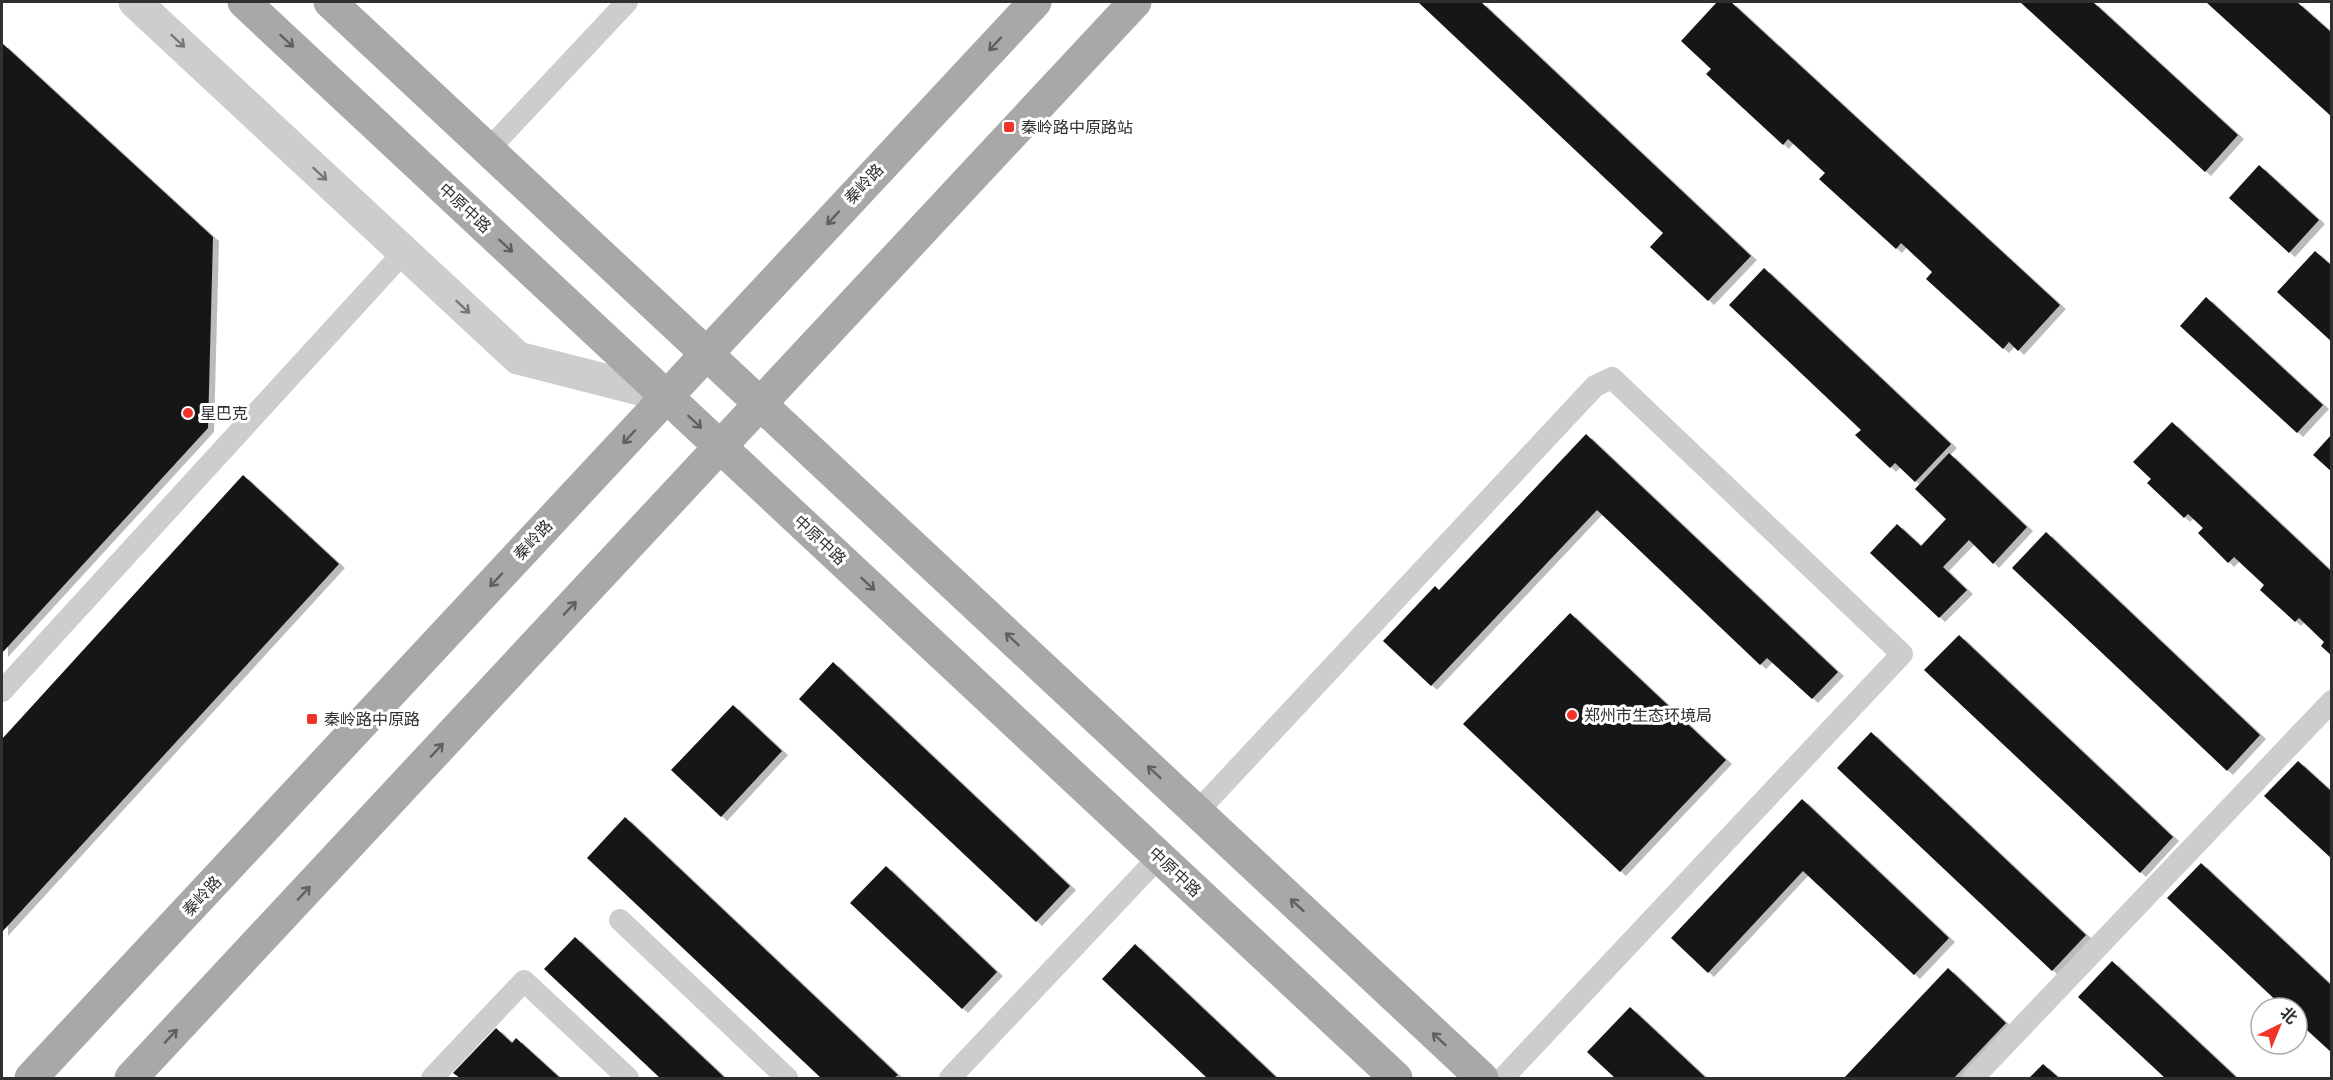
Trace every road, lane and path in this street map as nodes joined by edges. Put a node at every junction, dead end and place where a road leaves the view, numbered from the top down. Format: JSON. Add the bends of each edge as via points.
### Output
{"nodes":[{"id":1,"x":135,"y":2,"type":"edge"},
{"id":2,"x":244,"y":2,"type":"edge"},
{"id":3,"x":330,"y":2,"type":"edge"},
{"id":4,"x":627,"y":2,"type":"edge"},
{"id":5,"x":1035,"y":2,"type":"edge"},
{"id":6,"x":1135,"y":2,"type":"edge"},
{"id":7,"x":488,"y":150,"type":"junction"},
{"id":8,"x":404,"y":252,"type":"junction"},
{"id":9,"x":706,"y":354,"type":"junction"},
{"id":10,"x":667,"y":396,"type":"junction"},
{"id":11,"x":760,"y":404,"type":"junction"},
{"id":12,"x":720,"y":446,"type":"junction"},
{"id":13,"x":2,"y":691,"type":"edge"},
{"id":14,"x":2331,"y":701,"type":"edge"},
{"id":15,"x":1197,"y":812,"type":"junction"},
{"id":16,"x":1159,"y":857,"type":"junction"},
{"id":17,"x":620,"y":920,"type":"dead end"},
{"id":18,"x":31,"y":1078,"type":"edge"},
{"id":19,"x":131,"y":1078,"type":"edge"},
{"id":20,"x":432,"y":1078,"type":"edge"},
{"id":21,"x":628,"y":1078,"type":"edge"},
{"id":22,"x":787,"y":1078,"type":"edge"},
{"id":23,"x":950,"y":1078,"type":"edge"},
{"id":24,"x":1396,"y":1078,"type":"edge"},
{"id":25,"x":1482,"y":1078,"type":"edge"},
{"id":26,"x":1503,"y":1078,"type":"edge"},
{"id":27,"x":1973,"y":1078,"type":"edge"}],
"edges":[{"from":1,"to":8,"type":"street","one_way":true},
{"from":2,"to":10,"type":"main road","name":"中原中路","one_way":true},
{"from":3,"to":7,"type":"main road"},
{"from":4,"to":7,"type":"lane"},
{"from":5,"to":9,"type":"main road","name":"秦岭路","one_way":true},
{"from":6,"to":11,"type":"main road"},
{"from":7,"to":9,"type":"main road"},
{"from":8,"to":10,"type":"street","one_way":true,"via":[[518,358]]},
{"from":8,"to":13,"type":"lane"},
{"from":9,"to":10,"type":"main road","name":"秦岭路"},
{"from":9,"to":11,"type":"main road"},
{"from":10,"to":12,"type":"main road","name":"中原中路","one_way":true},
{"from":10,"to":18,"type":"main road","name":"秦岭路","one_way":true},
{"from":11,"to":12,"type":"main road"},
{"from":15,"to":11,"type":"main road","one_way":true},
{"from":12,"to":16,"type":"main road","name":"中原中路","one_way":true},
{"from":19,"to":12,"type":"main road","one_way":true},
{"from":14,"to":27,"type":"lane"},
{"from":25,"to":15,"type":"main road","one_way":true},
{"from":15,"to":26,"type":"lane","via":[[1596,386],[1612,378],[1902,654]]},
{"from":16,"to":23,"type":"lane"},
{"from":16,"to":24,"type":"main road","name":"中原中路"},
{"from":17,"to":22,"type":"lane"},
{"from":20,"to":21,"type":"lane","via":[[525,981]]}]}
